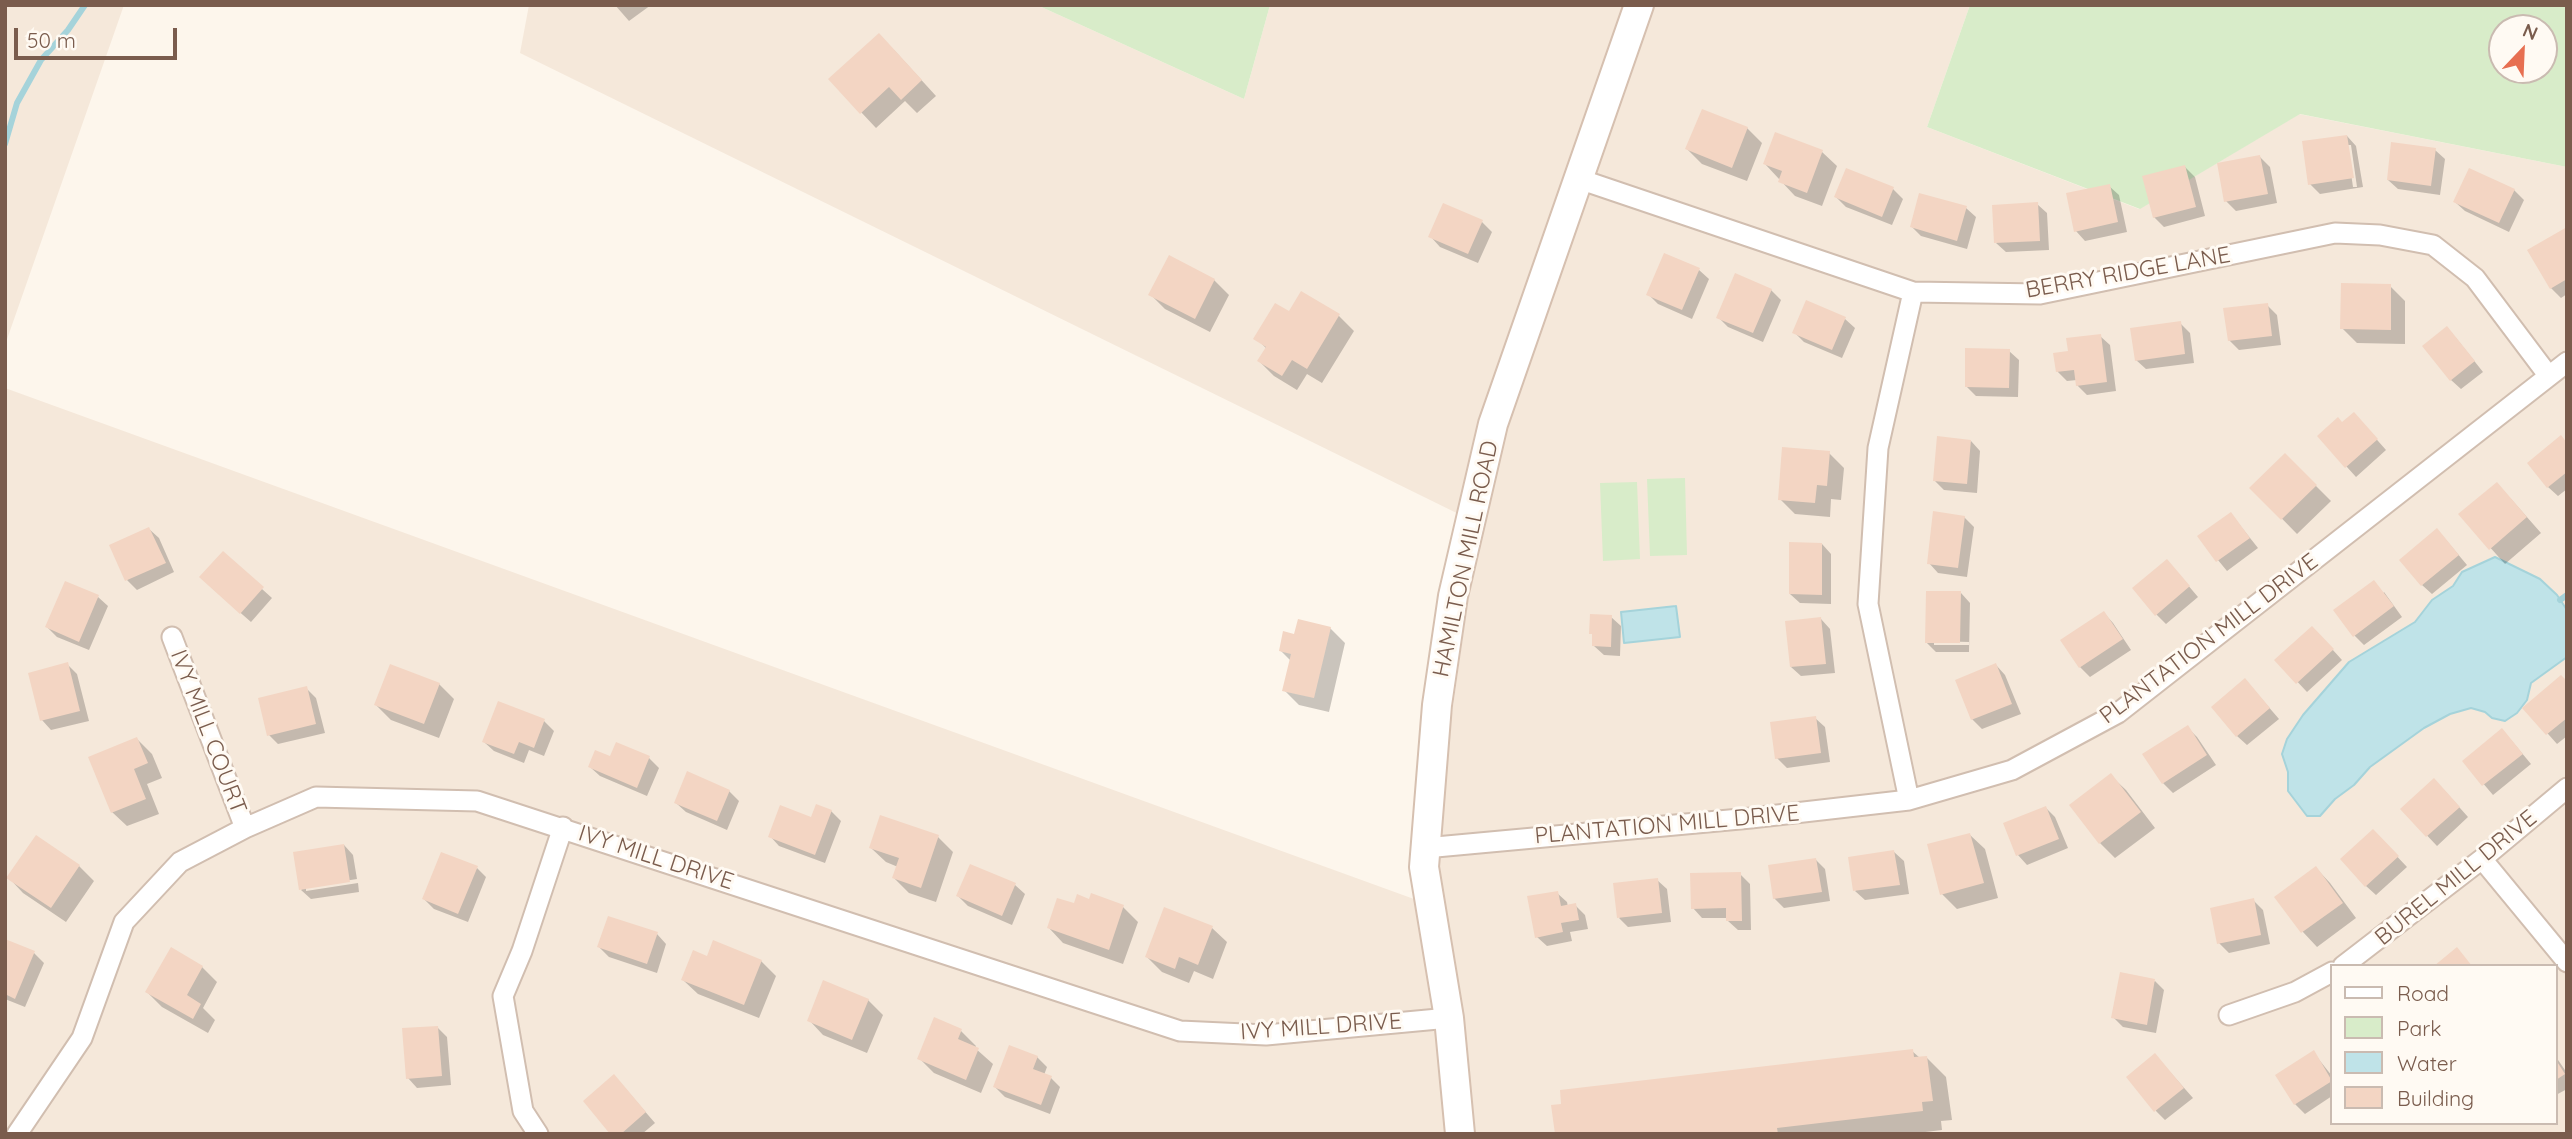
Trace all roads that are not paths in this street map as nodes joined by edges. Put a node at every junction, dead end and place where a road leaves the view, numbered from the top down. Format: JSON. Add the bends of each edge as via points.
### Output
{"nodes":[{"id":1,"x":1639,"y":5,"type":"edge"},
{"id":2,"x":1579,"y":179,"type":"junction"},
{"id":3,"x":1913,"y":292,"type":"junction"},
{"id":4,"x":2567,"y":362,"type":"edge"},
{"id":5,"x":2548,"y":375,"type":"junction"},
{"id":6,"x":172,"y":637,"type":"dead end"},
{"id":7,"x":2567,"y":788,"type":"edge"},
{"id":8,"x":1909,"y":800,"type":"junction"},
{"id":9,"x":564,"y":827,"type":"junction"},
{"id":10,"x":245,"y":828,"type":"junction"},
{"id":11,"x":1425,"y":848,"type":"junction"},
{"id":12,"x":2482,"y":859,"type":"junction"},
{"id":13,"x":2567,"y":961,"type":"edge"},
{"id":14,"x":2346,"y":964,"type":"edge"},
{"id":15,"x":2330,"y":973,"type":"edge"},
{"id":16,"x":2229,"y":1016,"type":"dead end"},
{"id":17,"x":1449,"y":1018,"type":"junction"},
{"id":18,"x":17,"y":1134,"type":"edge"},
{"id":19,"x":538,"y":1134,"type":"edge"},
{"id":20,"x":1460,"y":1134,"type":"edge"}],
"edges":[{"from":1,"to":2,"type":"main road","name":"HAMILTON MILL ROAD"},
{"from":2,"to":3,"type":"street","name":"BERRY RIDGE LANE"},
{"from":2,"to":11,"type":"main road","name":"HAMILTON MILL ROAD","via":[[1493,424],[1456,584],[1437,705]]},
{"from":3,"to":5,"type":"street","name":"BERRY RIDGE LANE","via":[[2040,294],[2335,233],[2380,235],[2433,245],[2475,278]]},
{"from":3,"to":8,"type":"street","via":[[1878,448],[1868,604]]},
{"from":4,"to":5,"type":"street","name":"PLANTATION MILL DRIVE"},
{"from":5,"to":8,"type":"street","name":"PLANTATION MILL DRIVE","via":[[2118,713],[2012,770]]},
{"from":6,"to":10,"type":"street","name":"IVY MILL COURT"},
{"from":7,"to":12,"type":"street","name":"BUREL MILL DRIVE"},
{"from":8,"to":11,"type":"street","name":"PLANTATION MILL DRIVE"},
{"from":9,"to":10,"type":"street","name":"IVY MILL DRIVE","via":[[477,801],[316,797]]},
{"from":9,"to":17,"type":"street","name":"IVY MILL DRIVE","via":[[1180,1031],[1266,1035]]},
{"from":9,"to":19,"type":"street","via":[[503,996],[523,1111]]},
{"from":10,"to":18,"type":"street","name":"IVY MILL DRIVE","via":[[180,862],[124,922],[82,1038]]},
{"from":11,"to":17,"type":"main road","name":"HAMILTON MILL ROAD","via":[[1424,867]]},
{"from":12,"to":13,"type":"street"},
{"from":12,"to":14,"type":"street","name":"BUREL MILL DRIVE"},
{"from":15,"to":16,"type":"street","via":[[2295,992]]},
{"from":17,"to":20,"type":"main road","name":"HAMILTON MILL ROAD"}]}
